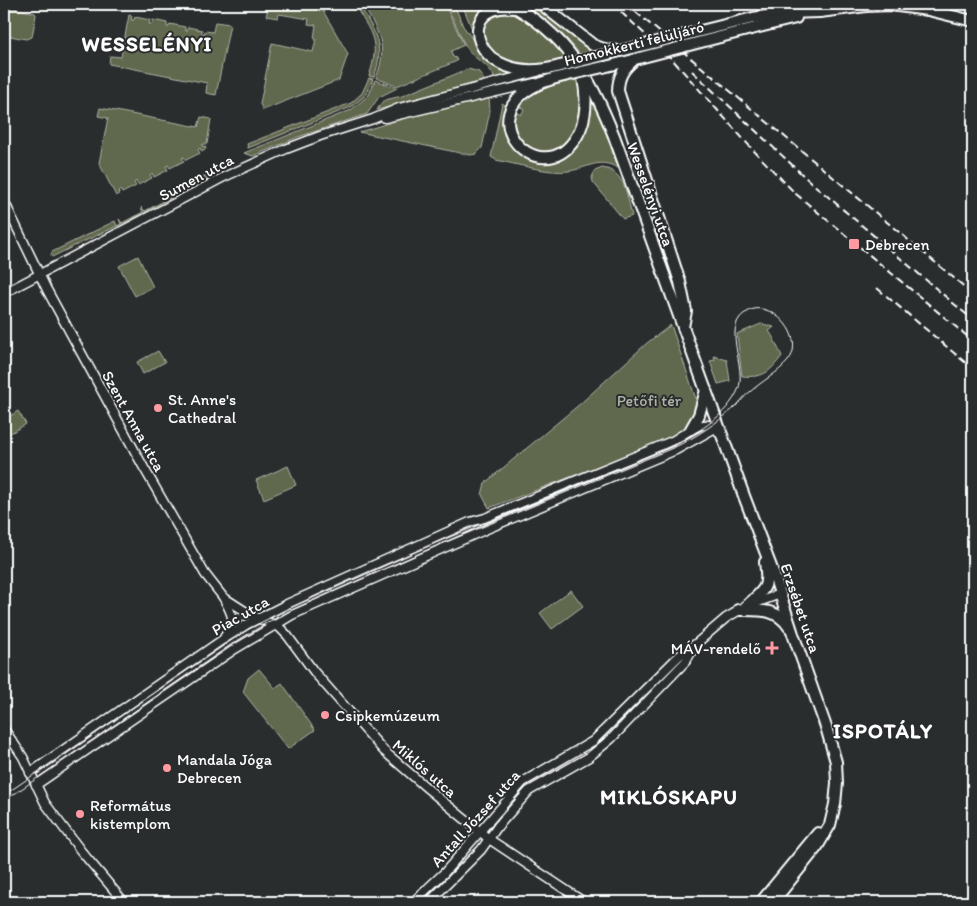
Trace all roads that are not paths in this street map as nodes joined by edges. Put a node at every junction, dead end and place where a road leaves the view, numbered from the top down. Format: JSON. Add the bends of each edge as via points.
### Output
{"nodes":[{"id":1,"x":509,"y":4,"type":"edge"},
{"id":2,"x":541,"y":4,"type":"edge"},
{"id":3,"x":519,"y":9,"type":"junction"},
{"id":4,"x":973,"y":20,"type":"edge"},
{"id":5,"x":754,"y":23,"type":"junction"},
{"id":6,"x":618,"y":51,"type":"junction"},
{"id":7,"x":635,"y":59,"type":"junction"},
{"id":8,"x":577,"y":61,"type":"junction"},
{"id":9,"x":562,"y":71,"type":"junction"},
{"id":10,"x":548,"y":75,"type":"junction"},
{"id":11,"x":4,"y":201,"type":"edge"},
{"id":12,"x":39,"y":275,"type":"junction"},
{"id":13,"x":4,"y":293,"type":"edge"},
{"id":14,"x":682,"y":328,"type":"junction"},
{"id":15,"x":706,"y":390,"type":"junction"},
{"id":16,"x":717,"y":427,"type":"junction"},
{"id":17,"x":691,"y":429,"type":"junction"},
{"id":18,"x":762,"y":544,"type":"junction"},
{"id":19,"x":780,"y":594,"type":"junction"},
{"id":20,"x":223,"y":597,"type":"junction"},
{"id":21,"x":287,"y":604,"type":"junction"},
{"id":22,"x":742,"y":608,"type":"junction"},
{"id":23,"x":259,"y":618,"type":"junction"},
{"id":24,"x":278,"y":623,"type":"junction"},
{"id":25,"x":793,"y":634,"type":"junction"},
{"id":26,"x":222,"y":640,"type":"junction"},
{"id":27,"x":698,"y":642,"type":"junction"},
{"id":28,"x":4,"y":729,"type":"edge"},
{"id":29,"x":30,"y":773,"type":"junction"},
{"id":30,"x":36,"y":785,"type":"junction"},
{"id":31,"x":835,"y":804,"type":"junction"},
{"id":32,"x":480,"y":832,"type":"junction"},
{"id":33,"x":489,"y":838,"type":"junction"},
{"id":34,"x":124,"y":902,"type":"edge"},
{"id":35,"x":413,"y":902,"type":"edge"},
{"id":36,"x":429,"y":902,"type":"edge"},
{"id":37,"x":584,"y":902,"type":"edge"},
{"id":38,"x":761,"y":902,"type":"edge"},
{"id":39,"x":773,"y":902,"type":"edge"}],
"edges":[{"from":1,"to":3,"type":"main road","name":"Wesselényi utca"},
{"from":2,"to":6,"type":"main road","via":[[593,45]]},
{"from":3,"to":8,"type":"main road","name":"Wesselényi utca","via":[[554,35]]},
{"from":3,"to":10,"type":"main road","via":[[498,7],[484,14],[478,29],[480,43],[489,54],[510,66]]},
{"from":4,"to":5,"type":"main road","via":[[890,5],[784,13]]},
{"from":5,"to":6,"type":"main road","name":"Homokkerti felüljáró","bridge":true},
{"from":5,"to":7,"type":"main road","name":"Homokkerti felüljáró","bridge":true},
{"from":6,"to":9,"type":"main road","name":"Homokkerti felüljáró","bridge":true},
{"from":7,"to":9,"type":"main road","name":"Homokkerti felüljáró","bridge":true},
{"from":7,"to":14,"type":"main road","via":[[624,69],[618,87],[680,282],[686,311]]},
{"from":8,"to":10,"type":"main road","via":[[586,99],[581,128],[571,145],[562,152],[539,157],[528,154],[517,145],[510,132],[508,117],[520,96]]},
{"from":8,"to":14,"type":"main road","name":"Wesselényi utca","via":[[605,112]]},
{"from":9,"to":10,"type":"main road","name":"Homokkerti felüljáró"},
{"from":10,"to":12,"type":"street","name":"Sumen utca","via":[[400,115],[373,119],[320,136],[244,167]]},
{"from":11,"to":12,"type":"street","name":"Szent Anna utca"},
{"from":12,"to":13,"type":"street","name":"Sumen utca"},
{"from":12,"to":20,"type":"street","name":"Szent Anna utca","via":[[144,468]]},
{"from":14,"to":15,"type":"main road","name":"Wesselényi utca"},
{"from":15,"to":16,"type":"main road","name":"Wesselényi utca"},
{"from":15,"to":17,"type":"main road","via":[[699,416]]},
{"from":16,"to":17,"type":"street","via":[[701,425]]},
{"from":16,"to":18,"type":"main road","name":"Erzsébet utca"},
{"from":16,"to":24,"type":"street","name":"Piac utca","via":[[676,450],[489,528]]},
{"from":17,"to":21,"type":"street","name":"Piac utca","via":[[672,441],[470,522]]},
{"from":18,"to":19,"type":"main road","name":"Erzsébet utca"},
{"from":18,"to":22,"type":"main road","via":[[767,583],[762,592]]},
{"from":19,"to":22,"type":"street","name":"Antall József utca"},
{"from":19,"to":25,"type":"main road","name":"Erzsébet utca"},
{"from":20,"to":23,"type":"street","name":"Szent Anna utca"},
{"from":20,"to":26,"type":"street","via":[[232,613],[232,627]]},
{"from":21,"to":23,"type":"street","name":"Piac utca"},
{"from":21,"to":24,"type":"street"},
{"from":22,"to":25,"type":"main road","via":[[778,615]]},
{"from":22,"to":27,"type":"street","name":"Antall József utca"},
{"from":23,"to":24,"type":"street","name":"Szent Anna utca"},
{"from":23,"to":26,"type":"street","name":"Piac utca"},
{"from":24,"to":30,"type":"street","name":"Piac utca"},
{"from":24,"to":32,"type":"street","name":"Miklós utca","via":[[315,673],[384,752]]},
{"from":25,"to":31,"type":"main road","name":"Erzsébet utca","via":[[826,724],[836,762]]},
{"from":26,"to":29,"type":"street","name":"Piac utca"},
{"from":27,"to":32,"type":"street","name":"Antall József utca","via":[[679,656],[593,741],[523,782]]},
{"from":27,"to":33,"type":"street","name":"Antall József utca","via":[[686,661],[611,739],[589,757],[529,791]]},
{"from":28,"to":29,"type":"street"},
{"from":29,"to":30,"type":"street"},
{"from":30,"to":34,"type":"street","via":[[45,803],[81,851]]},
{"from":31,"to":38,"type":"main road","name":"Erzsébet utca","via":[[813,841]]},
{"from":31,"to":39,"type":"main road","name":"Erzsébet utca","via":[[830,825],[817,847]]},
{"from":32,"to":33,"type":"street","name":"Miklós utca"},
{"from":32,"to":35,"type":"street","name":"Antall József utca"},
{"from":33,"to":36,"type":"street","name":"Antall József utca"},
{"from":33,"to":37,"type":"street","name":"Miklós utca"}]}
